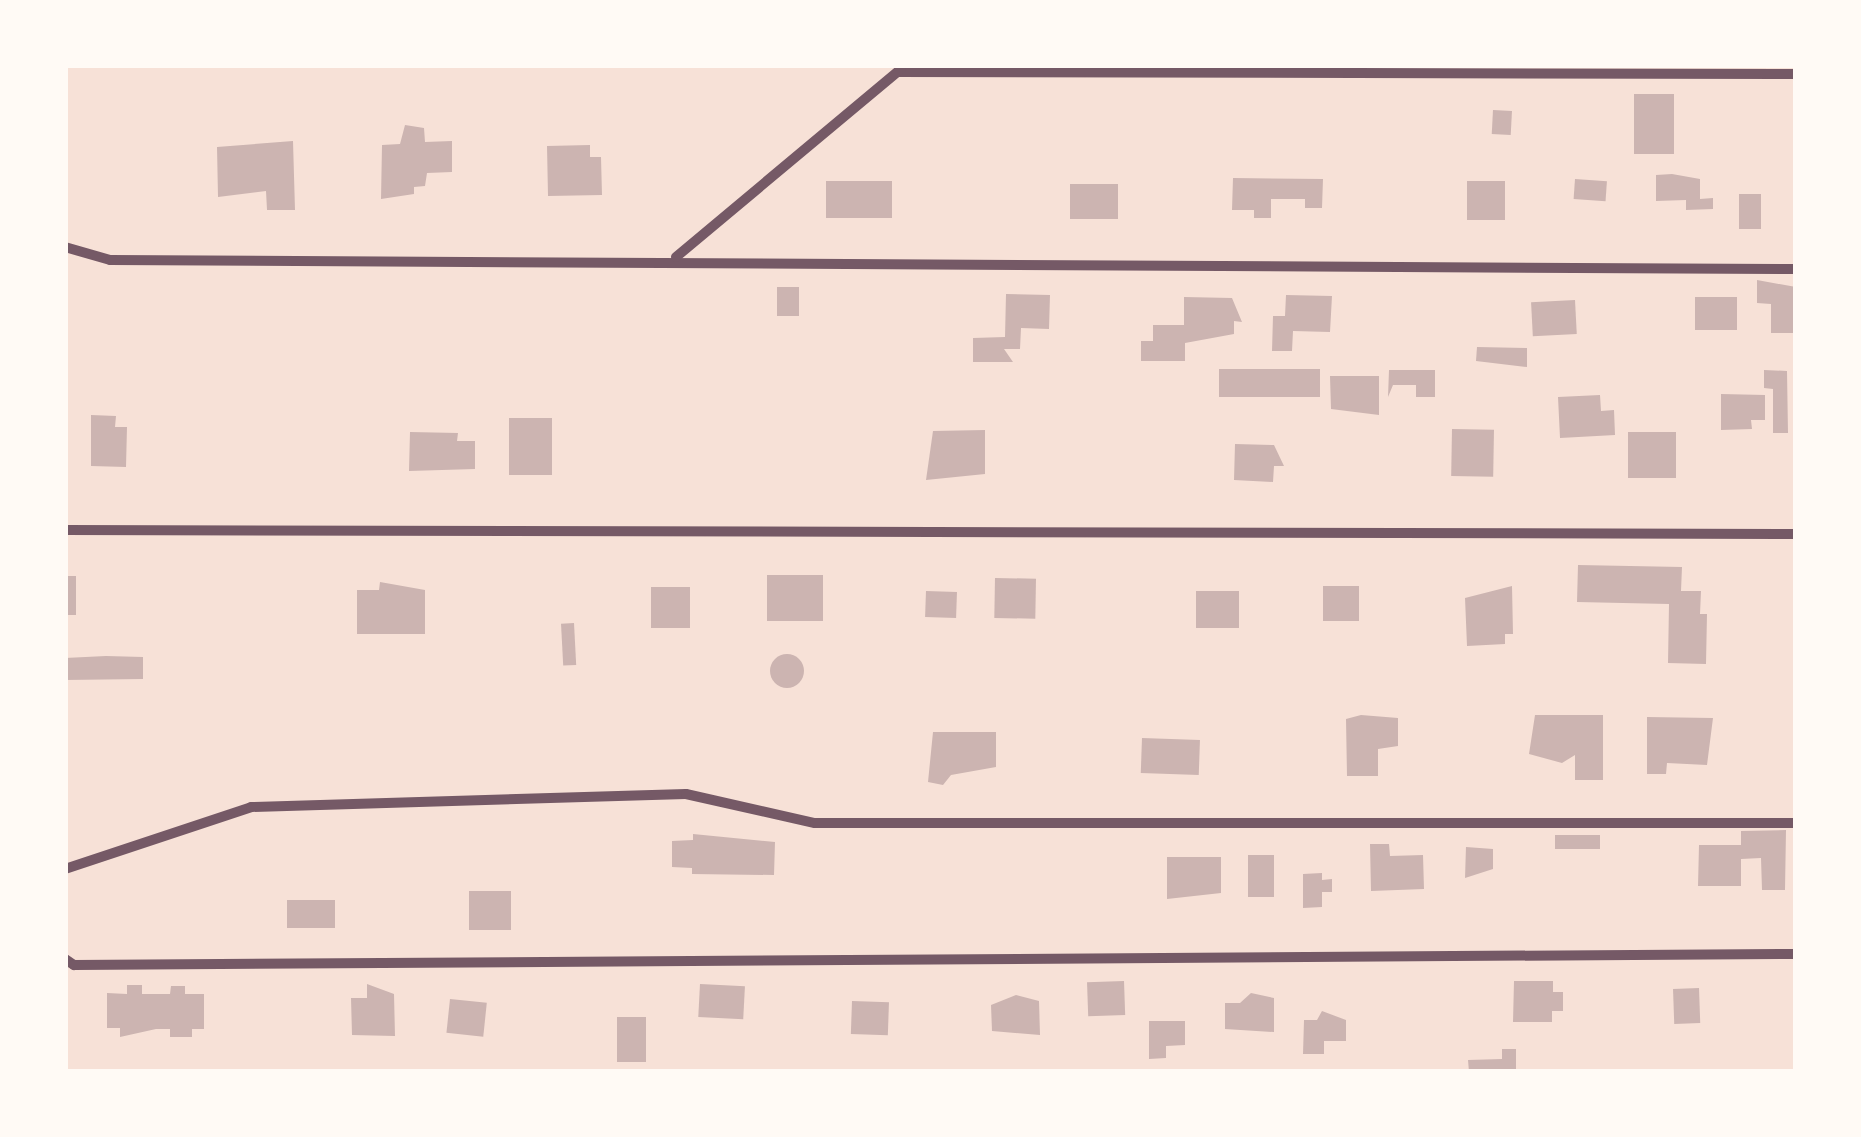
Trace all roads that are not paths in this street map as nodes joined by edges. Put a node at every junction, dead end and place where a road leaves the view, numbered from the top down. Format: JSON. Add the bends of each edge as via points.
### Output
{"nodes":[{"id":1,"x":902,"y":68,"type":"edge"},
{"id":2,"x":1796,"y":74,"type":"edge"},
{"id":3,"x":65,"y":247,"type":"edge"},
{"id":4,"x":675,"y":258,"type":"junction"},
{"id":5,"x":1796,"y":269,"type":"edge"},
{"id":6,"x":65,"y":530,"type":"edge"},
{"id":7,"x":1796,"y":534,"type":"edge"},
{"id":8,"x":1796,"y":823,"type":"edge"},
{"id":9,"x":65,"y":869,"type":"edge"},
{"id":10,"x":1796,"y":954,"type":"edge"},
{"id":11,"x":69,"y":962,"type":"edge"}],
"edges":[{"from":1,"to":2,"type":"street"},
{"from":1,"to":4,"type":"street"},
{"from":3,"to":4,"type":"street","via":[[110,260]]},
{"from":4,"to":5,"type":"street"},
{"from":6,"to":7,"type":"street"},
{"from":8,"to":9,"type":"street","via":[[815,823],[686,794],[251,807]]},
{"from":10,"to":11,"type":"street"}]}
